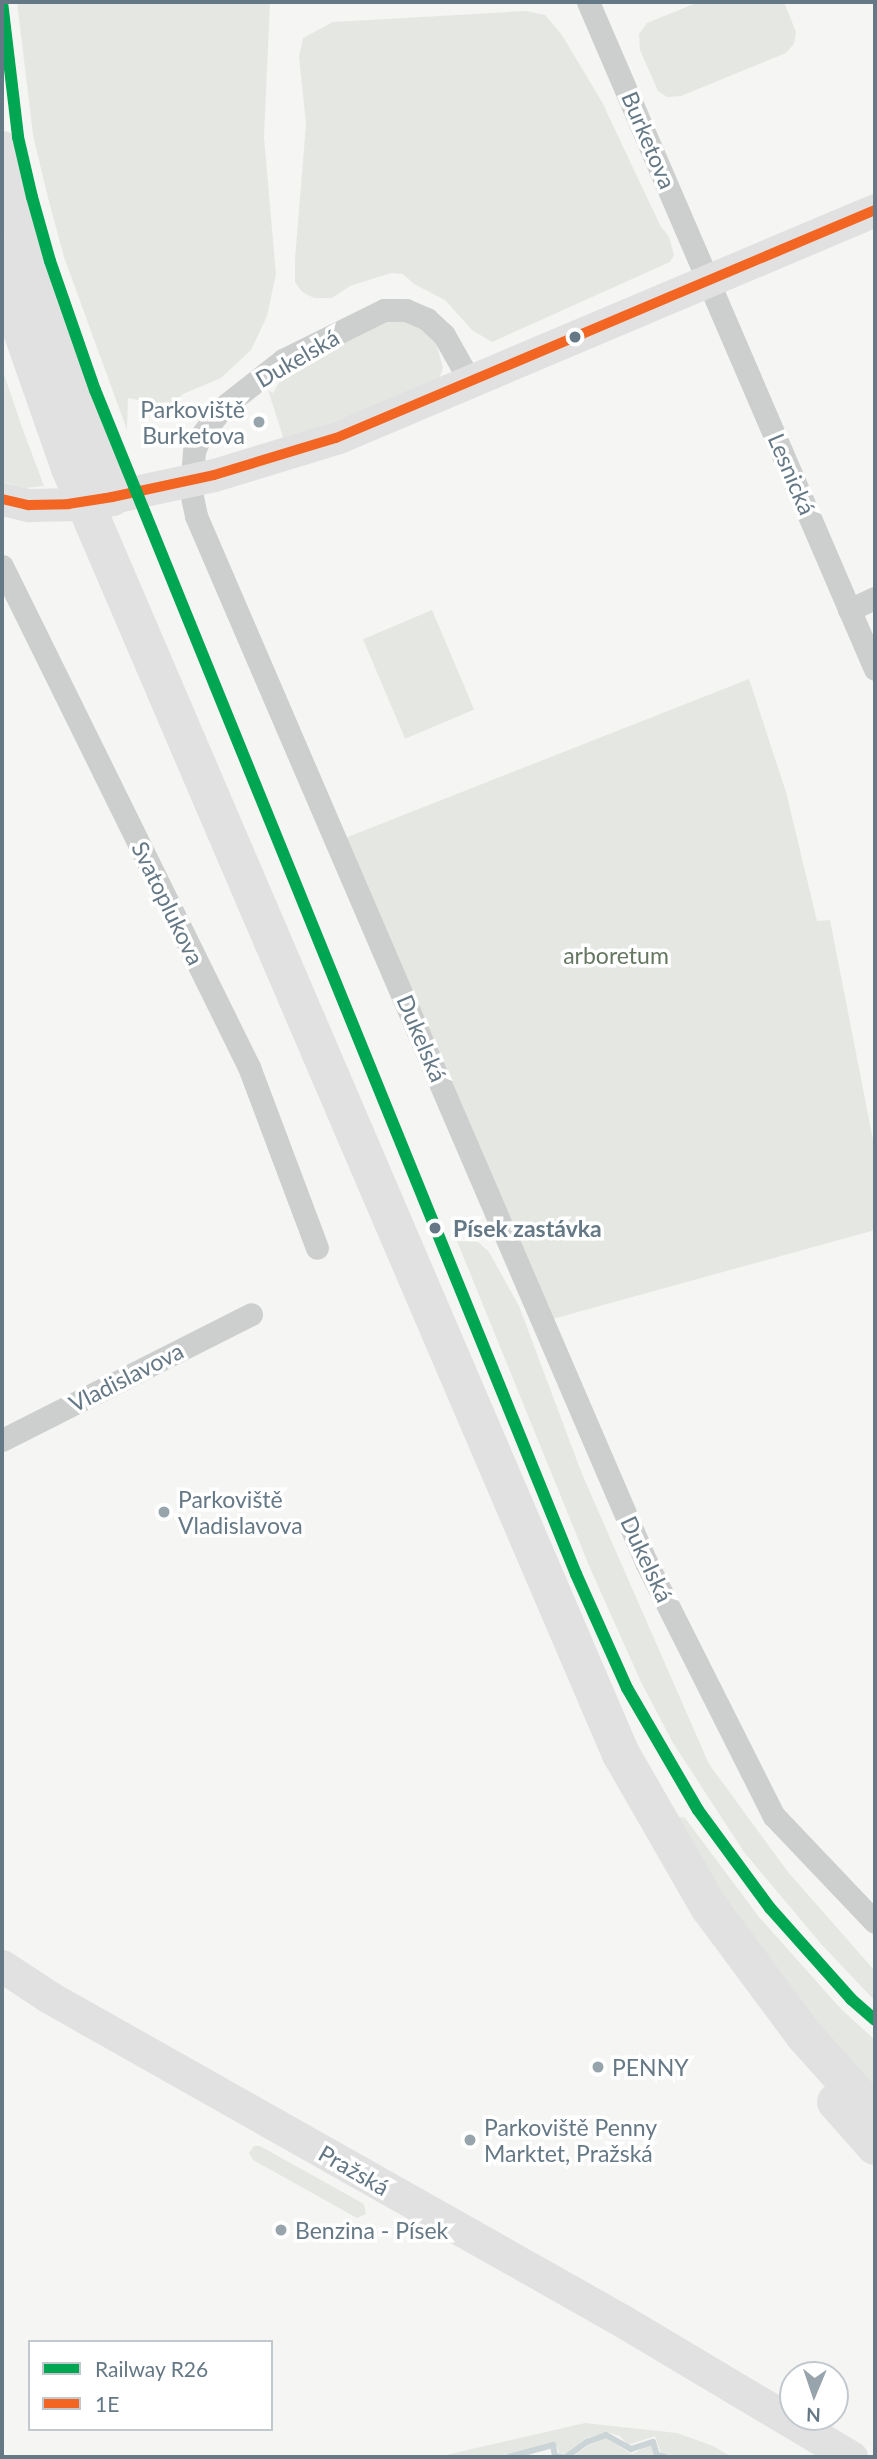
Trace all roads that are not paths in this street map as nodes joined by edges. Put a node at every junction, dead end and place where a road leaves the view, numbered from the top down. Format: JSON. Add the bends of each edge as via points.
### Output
{"nodes":[{"id":1,"x":588,"y":2,"type":"edge"},
{"id":2,"x":2,"y":150,"type":"edge"},
{"id":3,"x":875,"y":210,"type":"edge"},
{"id":4,"x":2,"y":254,"type":"edge"},
{"id":5,"x":709,"y":279,"type":"junction"},
{"id":6,"x":2,"y":328,"type":"edge"},
{"id":7,"x":471,"y":383,"type":"junction"},
{"id":8,"x":112,"y":497,"type":"junction"},
{"id":9,"x":10,"y":506,"type":"edge"},
{"id":10,"x":2,"y":566,"type":"edge"},
{"id":11,"x":875,"y":598,"type":"edge"},
{"id":12,"x":849,"y":610,"type":"junction"},
{"id":13,"x":875,"y":669,"type":"edge"},
{"id":14,"x":317,"y":1248,"type":"dead end"},
{"id":15,"x":251,"y":1314,"type":"dead end"},
{"id":16,"x":2,"y":1440,"type":"edge"},
{"id":17,"x":875,"y":1922,"type":"edge"},
{"id":18,"x":2,"y":1966,"type":"edge"},
{"id":19,"x":875,"y":2114,"type":"edge"},
{"id":20,"x":875,"y":2146,"type":"edge"},
{"id":21,"x":851,"y":2457,"type":"edge"}],
"edges":[{"from":1,"to":5,"type":"street","name":"Burketova"},
{"from":2,"to":8,"type":"highway","via":[[43,305]]},
{"from":3,"to":5,"type":"street"},
{"from":4,"to":19,"type":"highway","via":[[17,317],[70,468],[621,1754],[709,1907],[804,2035]]},
{"from":5,"to":7,"type":"street"},
{"from":5,"to":12,"type":"street","name":"Lesnická"},
{"from":6,"to":20,"type":"highway","via":[[44,447],[282,1020],[609,1772],[660,1868],[723,1965],[803,2066]]},
{"from":7,"to":8,"type":"street","via":[[336,438],[214,475]]},
{"from":7,"to":17,"type":"street","name":"Dukelská","via":[[443,335],[427,319],[406,310],[384,310],[283,360],[222,408],[194,452],[191,492],[196,516],[646,1562],[774,1816]]},
{"from":8,"to":9,"type":"street"},
{"from":10,"to":14,"type":"street","name":"Svatoplukova","via":[[249,1067]]},
{"from":11,"to":12,"type":"street"},
{"from":12,"to":13,"type":"street","name":"Lesnická"},
{"from":15,"to":16,"type":"street","name":"Vladislavova"},
{"from":18,"to":21,"type":"street","name":"Pražská"}]}
